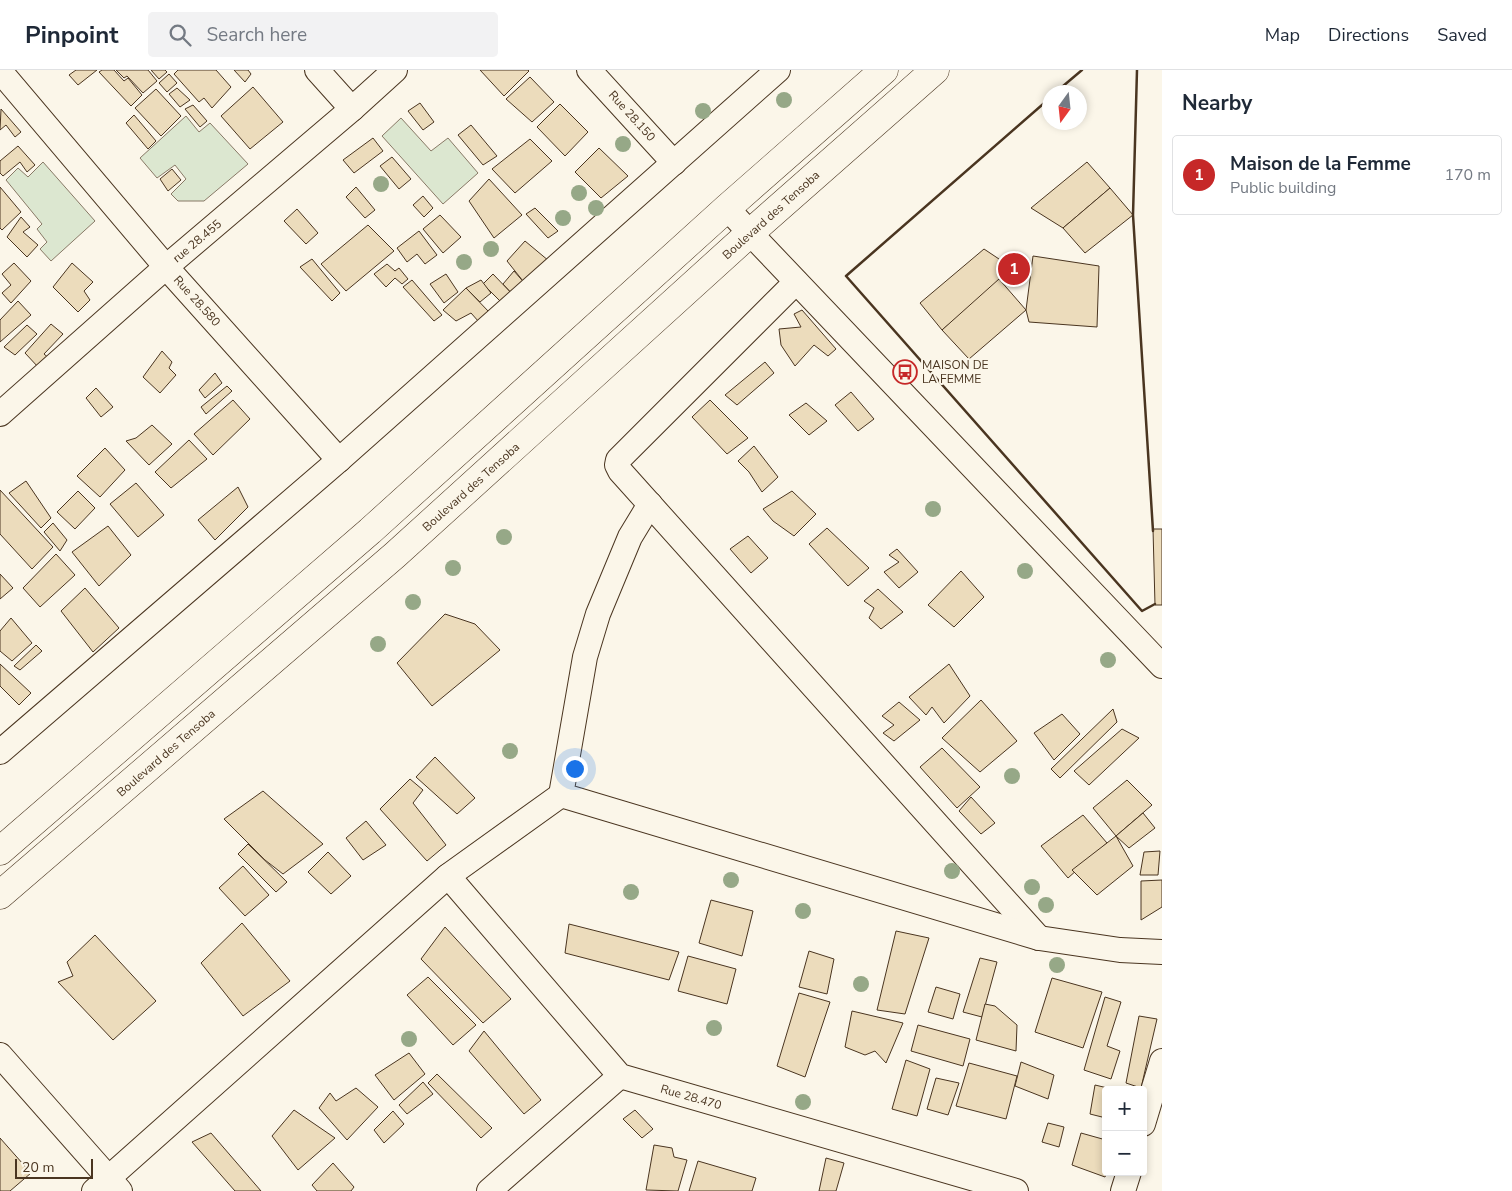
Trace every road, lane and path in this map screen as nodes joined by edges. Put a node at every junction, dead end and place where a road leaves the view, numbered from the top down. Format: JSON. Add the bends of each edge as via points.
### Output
{"nodes":[{"id":1,"x":316,"y":70,"type":"edge"},
{"id":2,"x":395,"y":70,"type":"edge"},
{"id":3,"x":589,"y":70,"type":"edge"},
{"id":4,"x":778,"y":70,"type":"edge"},
{"id":5,"x":884,"y":70,"type":"edge"},
{"id":6,"x":935,"y":70,"type":"edge"},
{"id":7,"x":0,"y":71,"type":"edge"},
{"id":8,"x":352,"y":109,"type":"junction"},
{"id":9,"x":674,"y":163,"type":"junction"},
{"id":10,"x":727,"y":208,"type":"junction"},
{"id":11,"x":750,"y":234,"type":"junction"},
{"id":12,"x":166,"y":267,"type":"junction"},
{"id":13,"x":796,"y":282,"type":"junction"},
{"id":14,"x":1,"y":412,"type":"edge"},
{"id":15,"x":339,"y":460,"type":"junction"},
{"id":16,"x":650,"y":504,"type":"junction"},
{"id":17,"x":1162,"y":666,"type":"edge"},
{"id":18,"x":0,"y":752,"type":"edge"},
{"id":19,"x":561,"y":795,"type":"junction"},
{"id":20,"x":0,"y":850,"type":"edge"},
{"id":21,"x":448,"y":876,"type":"junction"},
{"id":22,"x":0,"y":896,"type":"edge"},
{"id":23,"x":1040,"y":938,"type":"junction"},
{"id":24,"x":1162,"y":952,"type":"edge"},
{"id":25,"x":0,"y":1055,"type":"edge"},
{"id":26,"x":1162,"y":1061,"type":"edge"},
{"id":27,"x":620,"y":1076,"type":"junction"},
{"id":28,"x":1147,"y":1111,"type":"edge"},
{"id":29,"x":1128,"y":1176,"type":"edge"},
{"id":30,"x":107,"y":1186,"type":"edge"},
{"id":31,"x":489,"y":1191,"type":"edge"},
{"id":32,"x":1016,"y":1191,"type":"edge"},
{"id":33,"x":1123,"y":1191,"type":"edge"}],
"edges":[{"from":1,"to":8,"type":"street"},
{"from":2,"to":8,"type":"street","name":"rue 28.455"},
{"from":3,"to":9,"type":"street","name":"Rue 28.150"},
{"from":4,"to":9,"type":"street"},
{"from":5,"to":10,"type":"main road"},
{"from":6,"to":11,"type":"main road","name":"Boulevard des Tensoba"},
{"from":7,"to":12,"type":"street","name":"Rue 28.580"},
{"from":8,"to":12,"type":"street","name":"rue 28.455"},
{"from":9,"to":15,"type":"street"},
{"from":10,"to":11,"type":"street"},
{"from":10,"to":20,"type":"main road","via":[[370,531]]},
{"from":11,"to":13,"type":"street"},
{"from":11,"to":22,"type":"main road","name":"Boulevard des Tensoba","via":[[395,556]]},
{"from":12,"to":14,"type":"street","name":"rue 28.455"},
{"from":12,"to":15,"type":"street","name":"Rue 28.580"},
{"from":13,"to":16,"type":"street","via":[[618,460],[620,471]]},
{"from":13,"to":17,"type":"street"},
{"from":15,"to":18,"type":"street"},
{"from":16,"to":19,"type":"street","via":[[630,537],[587,648]]},
{"from":16,"to":23,"type":"street"},
{"from":19,"to":21,"type":"street"},
{"from":19,"to":23,"type":"street"},
{"from":21,"to":27,"type":"street"},
{"from":21,"to":30,"type":"street"},
{"from":23,"to":24,"type":"street","via":[[1120,950]]},
{"from":25,"to":30,"type":"street"},
{"from":26,"to":28,"type":"street"},
{"from":27,"to":31,"type":"street"},
{"from":27,"to":32,"type":"street","name":"Rue 28.470"},
{"from":29,"to":33,"type":"street"}]}
